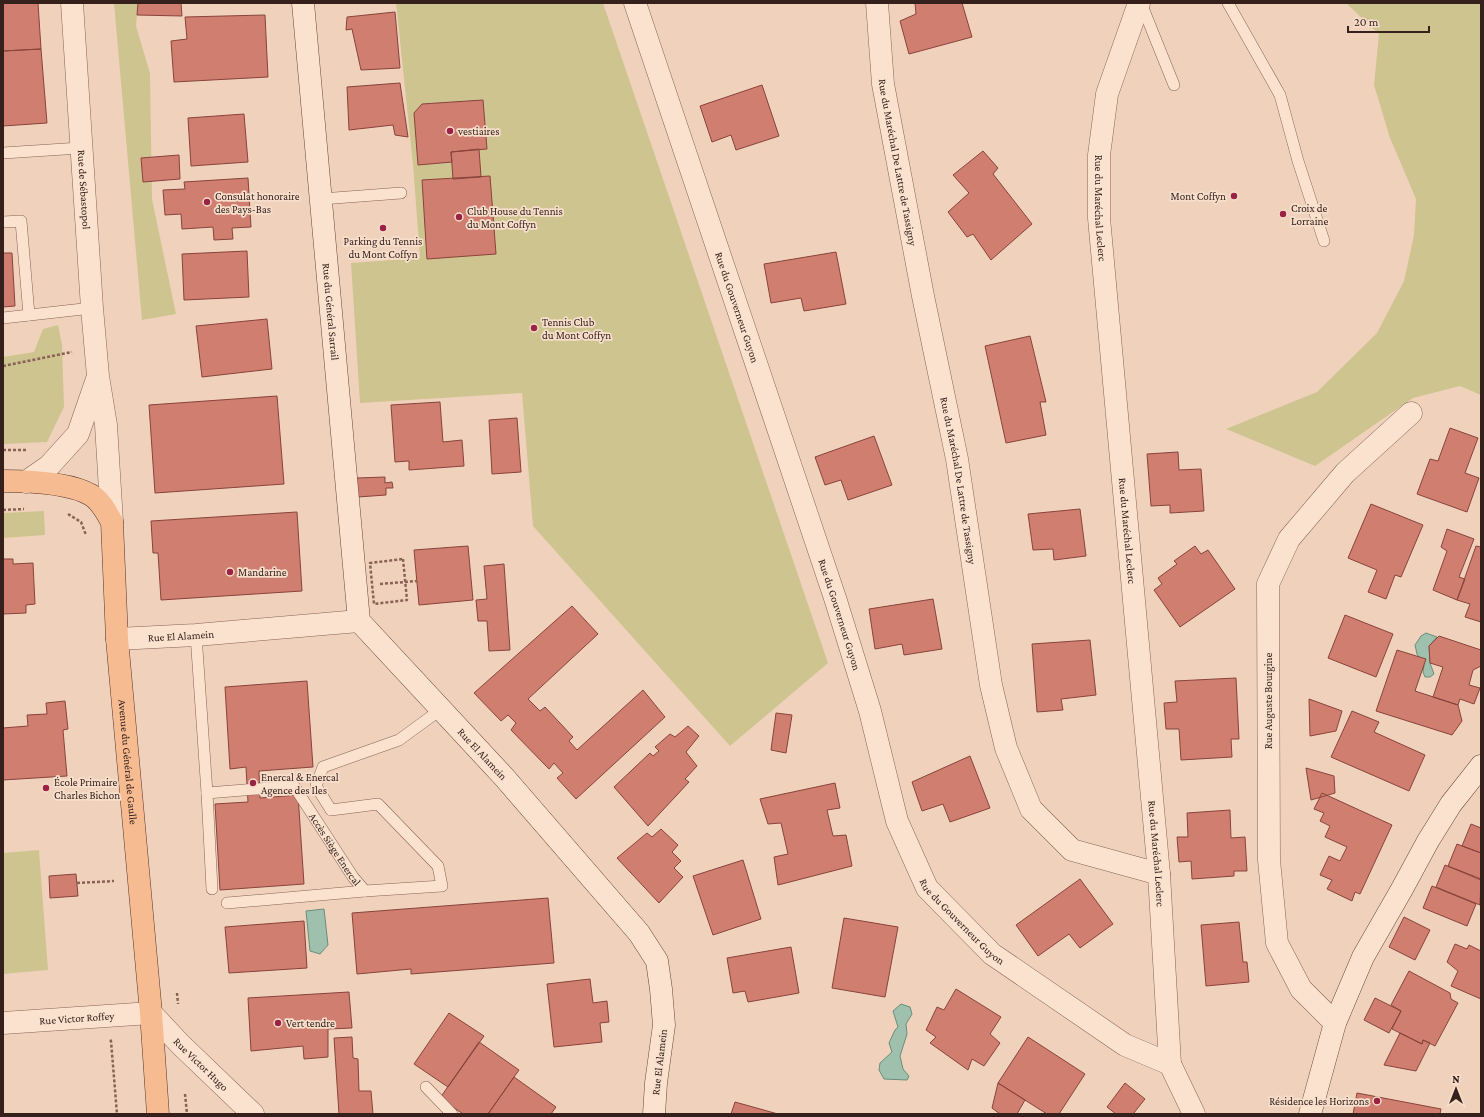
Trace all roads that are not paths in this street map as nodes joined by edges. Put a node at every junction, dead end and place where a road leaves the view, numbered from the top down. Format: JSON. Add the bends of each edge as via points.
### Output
{"nodes":[{"id":1,"x":72,"y":3,"type":"edge"},
{"id":2,"x":303,"y":3,"type":"edge"},
{"id":3,"x":635,"y":3,"type":"edge"},
{"id":4,"x":877,"y":3,"type":"edge"},
{"id":5,"x":1140,"y":3,"type":"edge"},
{"id":6,"x":1228,"y":3,"type":"edge"},
{"id":7,"x":1174,"y":85,"type":"dead end"},
{"id":8,"x":80,"y":148,"type":"junction"},
{"id":9,"x":3,"y":153,"type":"edge"},
{"id":10,"x":401,"y":194,"type":"dead end"},
{"id":11,"x":321,"y":199,"type":"junction"},
{"id":12,"x":3,"y":222,"type":"edge"},
{"id":13,"x":1324,"y":241,"type":"dead end"},
{"id":14,"x":81,"y":309,"type":"junction"},
{"id":15,"x":28,"y":315,"type":"junction"},
{"id":16,"x":3,"y":318,"type":"edge"},
{"id":17,"x":98,"y":376,"type":"junction"},
{"id":18,"x":1411,"y":413,"type":"dead end"},
{"id":19,"x":12,"y":481,"type":"edge"},
{"id":20,"x":112,"y":522,"type":"junction"},
{"id":21,"x":359,"y":621,"type":"junction"},
{"id":22,"x":196,"y":635,"type":"junction"},
{"id":23,"x":116,"y":639,"type":"junction"},
{"id":24,"x":440,"y":710,"type":"junction"},
{"id":25,"x":1481,"y":766,"type":"edge"},
{"id":26,"x":207,"y":793,"type":"junction"},
{"id":27,"x":1159,"y":874,"type":"junction"},
{"id":28,"x":212,"y":889,"type":"dead end"},
{"id":29,"x":365,"y":891,"type":"junction"},
{"id":30,"x":227,"y":903,"type":"dead end"},
{"id":31,"x":151,"y":1013,"type":"junction"},
{"id":32,"x":3,"y":1023,"type":"edge"},
{"id":33,"x":1334,"y":1023,"type":"junction"},
{"id":34,"x":1170,"y":1064,"type":"junction"},
{"id":35,"x":426,"y":1087,"type":"dead end"},
{"id":36,"x":158,"y":1114,"type":"edge"},
{"id":37,"x":253,"y":1114,"type":"edge"},
{"id":38,"x":452,"y":1114,"type":"edge"},
{"id":39,"x":654,"y":1114,"type":"edge"},
{"id":40,"x":1194,"y":1114,"type":"edge"},
{"id":41,"x":1310,"y":1114,"type":"edge"}],
"edges":[{"from":1,"to":8,"type":"street","name":"Rue de Sébastopol"},
{"from":2,"to":11,"type":"street","name":"Rue du Général Sarrail"},
{"from":3,"to":34,"type":"street","name":"Rue du Gouverneur Guyon","via":[[836,601],[870,711],[897,821],[927,888],[992,954],[1125,1045]]},
{"from":4,"to":27,"type":"street","name":"Rue du Maréchal De Lattre de Tassigny","via":[[883,84],[957,459],[991,685],[1006,748],[1031,809],[1072,850]]},
{"from":5,"to":7,"type":"lane"},
{"from":5,"to":27,"type":"street","name":"Rue du Maréchal Leclerc","via":[[1107,94],[1099,155],[1099,218]]},
{"from":6,"to":13,"type":"lane","via":[[1280,95]]},
{"from":8,"to":9,"type":"lane"},
{"from":8,"to":14,"type":"street","name":"Rue de Sébastopol"},
{"from":10,"to":11,"type":"lane"},
{"from":11,"to":21,"type":"street","name":"Rue du Général Sarrail","via":[[364,586]]},
{"from":12,"to":15,"type":"lane","via":[[21,221]]},
{"from":14,"to":15,"type":"lane"},
{"from":14,"to":17,"type":"street","name":"Rue de Sébastopol"},
{"from":15,"to":16,"type":"lane"},
{"from":17,"to":19,"type":"street","name":"Rue de Sébastopol","via":[[78,434],[49,466]]},
{"from":17,"to":20,"type":"street","name":"Rue de Sébastopol","via":[[106,425]]},
{"from":18,"to":33,"type":"street","name":"Rue Auguste Bourgine","via":[[1345,473],[1294,533],[1268,584],[1269,860],[1277,943],[1301,989]]},
{"from":19,"to":20,"type":"main road","name":"Avenue du Général de Gaulle","via":[[71,487],[91,496],[103,506]]},
{"from":20,"to":23,"type":"main road","name":"Avenue du Général de Gaulle"},
{"from":21,"to":22,"type":"street","name":"Rue El Alamein"},
{"from":21,"to":24,"type":"street","name":"Rue El Alamein"},
{"from":22,"to":23,"type":"street","name":"Rue El Alamein"},
{"from":22,"to":26,"type":"lane"},
{"from":23,"to":31,"type":"main road","name":"Avenue du Général de Gaulle"},
{"from":24,"to":29,"type":"lane","name":"Accès Siège Enercal","via":[[399,740],[323,767],[316,786],[331,810],[378,804],[438,866],[442,886]]},
{"from":24,"to":39,"type":"street","name":"Rue El Alamein","via":[[504,777],[639,933],[657,962],[664,1025]]},
{"from":25,"to":33,"type":"street","via":[[1451,804],[1428,841],[1363,957]]},
{"from":26,"to":28,"type":"lane"},
{"from":26,"to":29,"type":"lane","name":"Accès Siège Enercal","via":[[294,786],[353,877]]},
{"from":27,"to":34,"type":"street","name":"Rue du Maréchal Leclerc"},
{"from":29,"to":30,"type":"lane"},
{"from":31,"to":32,"type":"street","name":"Rue Victor Roffey"},
{"from":31,"to":36,"type":"main road","name":"Avenue du Général de Gaulle"},
{"from":31,"to":37,"type":"street","name":"Rue Victor Hugo"},
{"from":33,"to":41,"type":"street"},
{"from":34,"to":40,"type":"street"},
{"from":35,"to":38,"type":"lane"}]}
